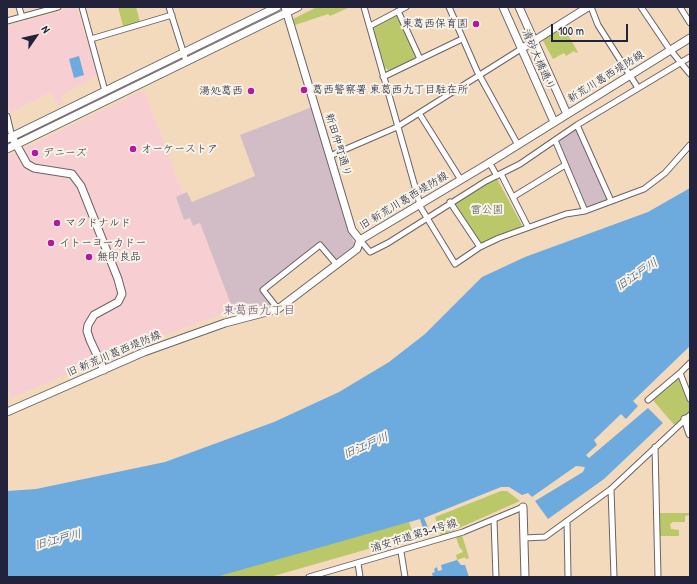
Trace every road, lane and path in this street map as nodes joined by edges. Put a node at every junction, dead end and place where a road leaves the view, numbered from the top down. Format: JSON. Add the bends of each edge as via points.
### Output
{"nodes":[{"id":1,"x":19,"y":7,"type":"edge"},
{"id":2,"x":58,"y":7,"type":"edge"},
{"id":3,"x":82,"y":7,"type":"edge"},
{"id":4,"x":169,"y":7,"type":"edge"},
{"id":5,"x":277,"y":7,"type":"edge"},
{"id":6,"x":298,"y":7,"type":"edge"},
{"id":7,"x":364,"y":7,"type":"edge"},
{"id":8,"x":406,"y":7,"type":"edge"},
{"id":9,"x":449,"y":7,"type":"edge"},
{"id":10,"x":503,"y":7,"type":"edge"},
{"id":11,"x":519,"y":7,"type":"edge"},
{"id":12,"x":588,"y":7,"type":"edge"},
{"id":13,"x":591,"y":7,"type":"edge"},
{"id":14,"x":641,"y":7,"type":"edge"},
{"id":15,"x":680,"y":7,"type":"edge"},
{"id":16,"x":48,"y":8,"type":"edge"},
{"id":17,"x":286,"y":10,"type":"edge"},
{"id":18,"x":398,"y":11,"type":"junction"},
{"id":19,"x":172,"y":15,"type":"junction"},
{"id":20,"x":22,"y":17,"type":"junction"},
{"id":21,"x":7,"y":21,"type":"edge"},
{"id":22,"x":690,"y":23,"type":"edge"},
{"id":23,"x":370,"y":26,"type":"junction"},
{"id":24,"x":690,"y":38,"type":"edge"},
{"id":25,"x":91,"y":39,"type":"junction"},
{"id":26,"x":462,"y":39,"type":"junction"},
{"id":27,"x":534,"y":41,"type":"junction"},
{"id":28,"x":521,"y":49,"type":"junction"},
{"id":29,"x":670,"y":51,"type":"junction"},
{"id":30,"x":184,"y":53,"type":"junction"},
{"id":31,"x":690,"y":57,"type":"edge"},
{"id":32,"x":420,"y":59,"type":"junction"},
{"id":33,"x":186,"y":61,"type":"junction"},
{"id":34,"x":681,"y":63,"type":"junction"},
{"id":35,"x":690,"y":74,"type":"edge"},
{"id":36,"x":479,"y":75,"type":"junction"},
{"id":37,"x":630,"y":75,"type":"junction"},
{"id":38,"x":383,"y":77,"type":"junction"},
{"id":39,"x":638,"y":88,"type":"junction"},
{"id":40,"x":105,"y":91,"type":"junction"},
{"id":41,"x":419,"y":113,"type":"junction"},
{"id":42,"x":567,"y":114,"type":"junction"},
{"id":43,"x":7,"y":116,"type":"edge"},
{"id":44,"x":554,"y":122,"type":"junction"},
{"id":45,"x":576,"y":125,"type":"junction"},
{"id":46,"x":397,"y":127,"type":"junction"},
{"id":47,"x":9,"y":138,"type":"edge"},
{"id":48,"x":555,"y":140,"type":"junction"},
{"id":49,"x":15,"y":145,"type":"junction"},
{"id":50,"x":518,"y":145,"type":"junction"},
{"id":51,"x":690,"y":145,"type":"edge"},
{"id":52,"x":7,"y":149,"type":"edge"},
{"id":53,"x":330,"y":156,"type":"junction"},
{"id":54,"x":489,"y":162,"type":"junction"},
{"id":55,"x":565,"y":165,"type":"junction"},
{"id":56,"x":499,"y":175,"type":"junction"},
{"id":57,"x":460,"y":180,"type":"junction"},
{"id":58,"x":513,"y":197,"type":"junction"},
{"id":59,"x":610,"y":201,"type":"junction"},
{"id":60,"x":450,"y":202,"type":"junction"},
{"id":61,"x":420,"y":204,"type":"junction"},
{"id":62,"x":585,"y":211,"type":"junction"},
{"id":63,"x":426,"y":218,"type":"junction"},
{"id":64,"x":528,"y":227,"type":"junction"},
{"id":65,"x":360,"y":240,"type":"junction"},
{"id":66,"x":480,"y":247,"type":"junction"},
{"id":67,"x":337,"y":265,"type":"junction"},
{"id":68,"x":278,"y":309,"type":"junction"},
{"id":69,"x":690,"y":363,"type":"edge"},
{"id":70,"x":104,"y":370,"type":"junction"},
{"id":71,"x":680,"y":373,"type":"junction"},
{"id":72,"x":690,"y":399,"type":"edge"},
{"id":73,"x":648,"y":400,"type":"dead end"},
{"id":74,"x":7,"y":412,"type":"edge"},
{"id":75,"x":688,"y":417,"type":"edge"},
{"id":76,"x":690,"y":434,"type":"edge"},
{"id":77,"x":655,"y":447,"type":"junction"},
{"id":78,"x":611,"y":489,"type":"junction"},
{"id":79,"x":523,"y":507,"type":"joint"},
{"id":80,"x":494,"y":520,"type":"junction"},
{"id":81,"x":567,"y":521,"type":"junction"},
{"id":82,"x":524,"y":538,"type":"junction"},
{"id":83,"x":401,"y":552,"type":"junction"},
{"id":84,"x":358,"y":563,"type":"junction"},
{"id":85,"x":315,"y":576,"type":"edge"},
{"id":86,"x":309,"y":577,"type":"edge"},
{"id":87,"x":360,"y":577,"type":"edge"},
{"id":88,"x":405,"y":577,"type":"edge"},
{"id":89,"x":496,"y":577,"type":"edge"},
{"id":90,"x":525,"y":577,"type":"edge"},
{"id":91,"x":568,"y":577,"type":"edge"},
{"id":92,"x":614,"y":577,"type":"edge"},
{"id":93,"x":658,"y":577,"type":"edge"}],
"edges":[{"from":1,"to":20,"type":"street"},
{"from":2,"to":16,"type":"street"},
{"from":3,"to":25,"type":"street"},
{"from":4,"to":19,"type":"street"},
{"from":5,"to":30,"type":"street"},
{"from":6,"to":17,"type":"street"},
{"from":7,"to":23,"type":"street"},
{"from":8,"to":18,"type":"street"},
{"from":9,"to":26,"type":"street"},
{"from":10,"to":28,"type":"street","name":"清砂大橋通り"},
{"from":11,"to":27,"type":"street","name":"清砂大橋通り"},
{"from":12,"to":27,"type":"street"},
{"from":13,"to":37,"type":"street","via":[[598,25]]},
{"from":14,"to":29,"type":"street"},
{"from":15,"to":22,"type":"street"},
{"from":16,"to":20,"type":"street"},
{"from":17,"to":33,"type":"street"},
{"from":17,"to":53,"type":"street","name":"新田仲町通り"},
{"from":18,"to":23,"type":"street"},
{"from":18,"to":32,"type":"street"},
{"from":19,"to":25,"type":"street"},
{"from":19,"to":30,"type":"street"},
{"from":20,"to":21,"type":"street"},
{"from":23,"to":38,"type":"street"},
{"from":24,"to":29,"type":"street","name":"新荒川葛西堤防線"},
{"from":25,"to":40,"type":"street"},
{"from":26,"to":32,"type":"street"},
{"from":26,"to":36,"type":"street"},
{"from":27,"to":28,"type":"street"},
{"from":27,"to":42,"type":"street","name":"清砂大橋通り"},
{"from":28,"to":36,"type":"street"},
{"from":28,"to":44,"type":"street","name":"清砂大橋通り"},
{"from":29,"to":34,"type":"street"},
{"from":29,"to":37,"type":"street","name":"新荒川葛西堤防線"},
{"from":30,"to":33,"type":"street"},
{"from":30,"to":40,"type":"street"},
{"from":31,"to":34,"type":"street"},
{"from":32,"to":38,"type":"street"},
{"from":33,"to":49,"type":"street"},
{"from":34,"to":35,"type":"street"},
{"from":34,"to":39,"type":"street"},
{"from":36,"to":41,"type":"street"},
{"from":36,"to":50,"type":"street"},
{"from":37,"to":39,"type":"street"},
{"from":37,"to":42,"type":"street","name":"新荒川葛西堤防線"},
{"from":38,"to":46,"type":"street"},
{"from":39,"to":45,"type":"street"},
{"from":40,"to":47,"type":"street"},
{"from":41,"to":46,"type":"street"},
{"from":41,"to":57,"type":"street"},
{"from":42,"to":44,"type":"street","name":"新荒川葛西堤防線"},
{"from":43,"to":47,"type":"street"},
{"from":44,"to":50,"type":"street","name":"旧 新荒川葛西堤防線"},
{"from":45,"to":48,"type":"street"},
{"from":45,"to":59,"type":"street"},
{"from":46,"to":53,"type":"street"},
{"from":46,"to":61,"type":"street"},
{"from":47,"to":49,"type":"street"},
{"from":48,"to":55,"type":"street"},
{"from":48,"to":56,"type":"street"},
{"from":49,"to":52,"type":"street"},
{"from":49,"to":70,"type":"street","via":[[30,166],[72,174],[78,180],[118,278],[122,294],[118,302],[94,315],[88,324],[90,340]]},
{"from":50,"to":54,"type":"street","name":"旧 新荒川葛西堤防線"},
{"from":51,"to":59,"type":"street","via":[[655,182],[644,189]]},
{"from":53,"to":65,"type":"street","name":"新田仲町通り","via":[[352,230]]},
{"from":54,"to":56,"type":"street"},
{"from":54,"to":57,"type":"street","name":"旧 新荒川葛西堤防線"},
{"from":55,"to":58,"type":"street"},
{"from":55,"to":62,"type":"street"},
{"from":56,"to":58,"type":"street"},
{"from":56,"to":60,"type":"street"},
{"from":57,"to":61,"type":"street","name":"旧 新荒川葛西堤防線"},
{"from":58,"to":64,"type":"street"},
{"from":59,"to":62,"type":"street"},
{"from":60,"to":63,"type":"street"},
{"from":60,"to":66,"type":"street"},
{"from":61,"to":63,"type":"street"},
{"from":61,"to":65,"type":"street","name":"旧 新荒川葛西堤防線"},
{"from":62,"to":64,"type":"street","via":[[566,214]]},
{"from":63,"to":65,"type":"street","via":[[370,252]]},
{"from":63,"to":66,"type":"street","via":[[455,264]]},
{"from":64,"to":66,"type":"street"},
{"from":65,"to":67,"type":"street","name":"旧 新荒川葛西堤防線","via":[[357,249]]},
{"from":67,"to":68,"type":"street","name":"旧 新荒川葛西堤防線"},
{"from":67,"to":68,"type":"street","via":[[320,245],[263,290]]},
{"from":68,"to":70,"type":"street","name":"旧 新荒川葛西堤防線","via":[[225,323],[144,352]]},
{"from":69,"to":71,"type":"street"},
{"from":70,"to":74,"type":"street","name":"旧 新荒川葛西堤防線"},
{"from":71,"to":72,"type":"street"},
{"from":71,"to":73,"type":"street"},
{"from":75,"to":76,"type":"street"},
{"from":75,"to":77,"type":"street"},
{"from":77,"to":78,"type":"street"},
{"from":77,"to":93,"type":"street"},
{"from":78,"to":81,"type":"street"},
{"from":78,"to":92,"type":"street"},
{"from":79,"to":80,"type":"street","name":"浦安市道第3-1号線"},
{"from":79,"to":82,"type":"street"},
{"from":80,"to":83,"type":"street","name":"浦安市道第3-1号線"},
{"from":80,"to":89,"type":"street"},
{"from":81,"to":82,"type":"street","via":[[545,537]]},
{"from":81,"to":91,"type":"street"},
{"from":82,"to":90,"type":"street"},
{"from":83,"to":84,"type":"street","name":"浦安市道第3-1号線"},
{"from":83,"to":88,"type":"street"},
{"from":84,"to":85,"type":"street","name":"浦安市道第3-1号線"},
{"from":84,"to":87,"type":"street"},
{"from":85,"to":86,"type":"street","name":"浦安市道第3-1号線"}]}
